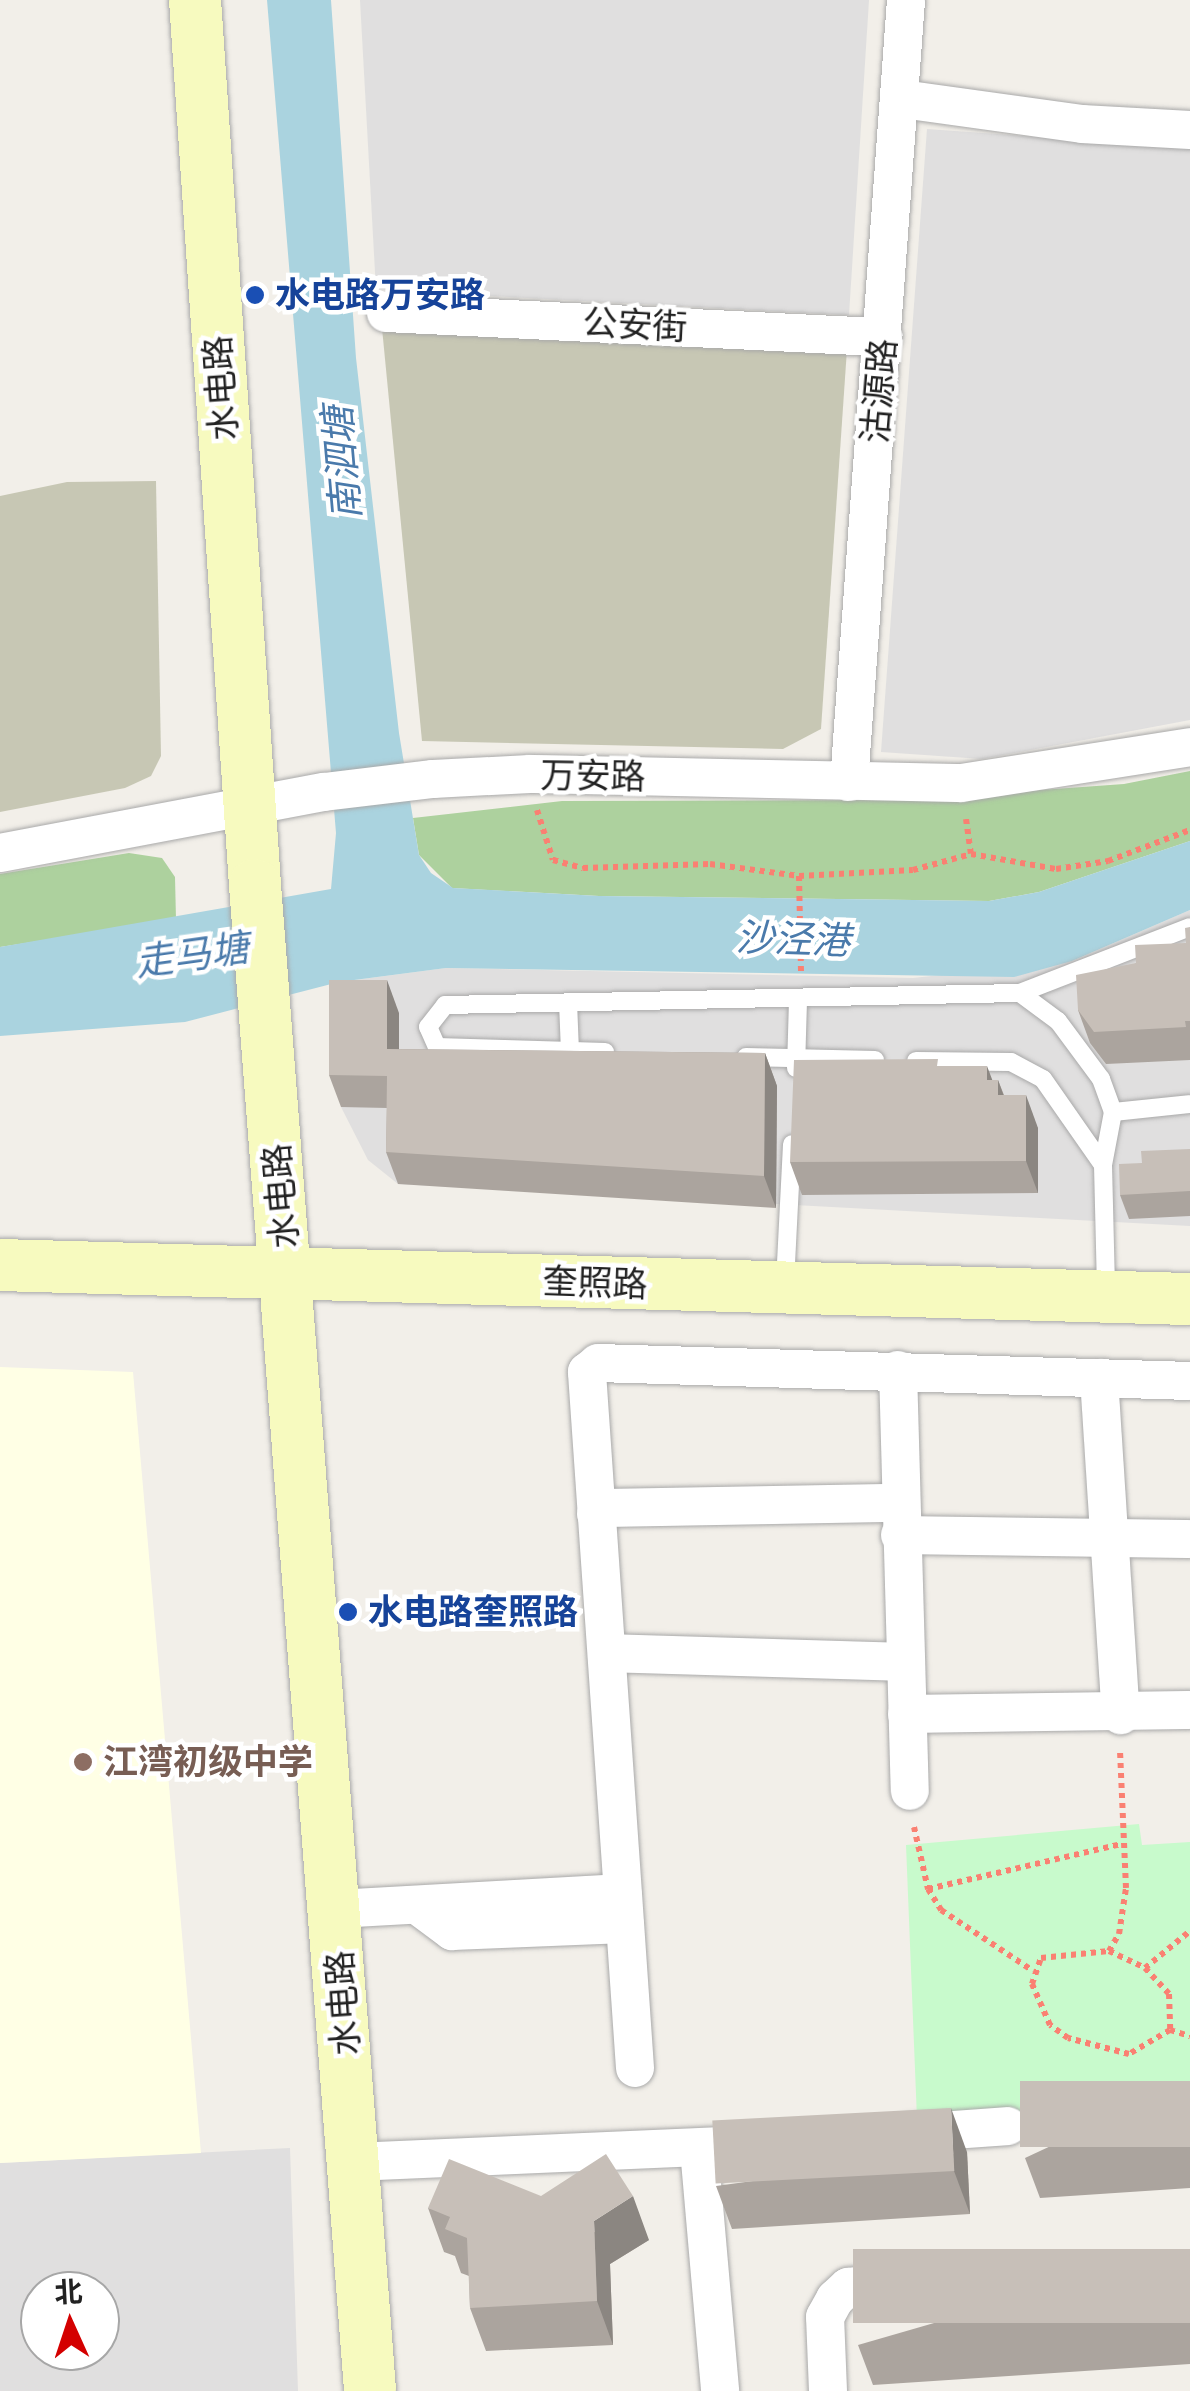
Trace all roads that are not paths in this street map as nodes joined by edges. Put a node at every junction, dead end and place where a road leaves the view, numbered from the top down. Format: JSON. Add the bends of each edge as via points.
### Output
{"nodes":[{"id":1,"x":196,"y":0,"type":"edge"},
{"id":2,"x":906,"y":0,"type":"edge"},
{"id":3,"x":902,"y":99,"type":"junction"},
{"id":4,"x":1190,"y":130,"type":"edge"},
{"id":5,"x":386,"y":314,"type":"dead end"},
{"id":6,"x":883,"y":337,"type":"junction"},
{"id":7,"x":1190,"y":748,"type":"edge"},
{"id":8,"x":848,"y":782,"type":"junction"},
{"id":9,"x":249,"y":805,"type":"junction"},
{"id":10,"x":0,"y":853,"type":"edge"},
{"id":11,"x":1190,"y":927,"type":"edge"},
{"id":12,"x":1020,"y":993,"type":"junction"},
{"id":13,"x":798,"y":999,"type":"junction"},
{"id":14,"x":568,"y":1002,"type":"junction"},
{"id":15,"x":570,"y":1050,"type":"junction"},
{"id":16,"x":627,"y":1052,"type":"edge"},
{"id":17,"x":721,"y":1056,"type":"edge"},
{"id":18,"x":796,"y":1059,"type":"junction"},
{"id":19,"x":1190,"y":1104,"type":"edge"},
{"id":20,"x":1113,"y":1112,"type":"junction"},
{"id":21,"x":1103,"y":1166,"type":"junction"},
{"id":22,"x":0,"y":1266,"type":"edge"},
{"id":23,"x":288,"y":1274,"type":"junction"},
{"id":24,"x":784,"y":1288,"type":"junction"},
{"id":25,"x":1106,"y":1296,"type":"junction"},
{"id":26,"x":1190,"y":1298,"type":"edge"},
{"id":27,"x":898,"y":1370,"type":"junction"},
{"id":28,"x":1100,"y":1378,"type":"junction"},
{"id":29,"x":1190,"y":1381,"type":"edge"},
{"id":30,"x":596,"y":1514,"type":"junction"},
{"id":31,"x":900,"y":1519,"type":"junction"},
{"id":32,"x":1109,"y":1534,"type":"junction"},
{"id":33,"x":1190,"y":1539,"type":"edge"},
{"id":34,"x":606,"y":1653,"type":"junction"},
{"id":35,"x":906,"y":1662,"type":"junction"},
{"id":36,"x":1190,"y":1710,"type":"edge"},
{"id":37,"x":1121,"y":1711,"type":"junction"},
{"id":38,"x":907,"y":1714,"type":"junction"},
{"id":39,"x":910,"y":1791,"type":"road end"},
{"id":40,"x":336,"y":1909,"type":"junction"},
{"id":41,"x":624,"y":1909,"type":"junction"},
{"id":42,"x":635,"y":2068,"type":"dead end"},
{"id":43,"x":1008,"y":2126,"type":"dead end"},
{"id":44,"x":873,"y":2136,"type":"edge"},
{"id":45,"x":796,"y":2142,"type":"edge"},
{"id":46,"x":699,"y":2149,"type":"junction"},
{"id":47,"x":355,"y":2162,"type":"junction"},
{"id":48,"x":932,"y":2279,"type":"edge"},
{"id":49,"x":370,"y":2391,"type":"edge"},
{"id":50,"x":720,"y":2391,"type":"edge"},
{"id":51,"x":828,"y":2391,"type":"edge"}],
"edges":[{"from":1,"to":9,"type":"main road","name":"水电路"},
{"from":2,"to":3,"type":"street","name":"沽源路"},
{"from":3,"to":4,"type":"street","via":[[1082,124]]},
{"from":3,"to":6,"type":"street","name":"沽源路"},
{"from":5,"to":6,"type":"street","name":"公安街"},
{"from":6,"to":8,"type":"street","name":"沽源路"},
{"from":7,"to":8,"type":"street","name":"万安路","via":[[961,783]]},
{"from":8,"to":9,"type":"street","name":"万安路","via":[[530,774]]},
{"from":9,"to":10,"type":"street","name":"万安路"},
{"from":9,"to":23,"type":"main road","name":"水电路"},
{"from":11,"to":12,"type":"lane"},
{"from":12,"to":13,"type":"lane"},
{"from":12,"to":20,"type":"lane","via":[[1058,1020],[1102,1080]]},
{"from":13,"to":14,"type":"lane"},
{"from":13,"to":18,"type":"lane"},
{"from":14,"to":15,"type":"lane"},
{"from":14,"to":15,"type":"lane","via":[[445,1005],[428,1027],[437,1047]]},
{"from":15,"to":16,"type":"lane"},
{"from":17,"to":18,"type":"lane"},
{"from":18,"to":21,"type":"lane","via":[[1011,1062],[1043,1079]]},
{"from":18,"to":24,"type":"lane"},
{"from":19,"to":20,"type":"lane"},
{"from":20,"to":21,"type":"lane"},
{"from":21,"to":25,"type":"lane"},
{"from":22,"to":23,"type":"main road","name":"奎照路"},
{"from":23,"to":24,"type":"main road","name":"奎照路"},
{"from":23,"to":40,"type":"main road","name":"水电路"},
{"from":24,"to":25,"type":"main road","name":"奎照路"},
{"from":25,"to":26,"type":"main road","name":"奎照路"},
{"from":27,"to":28,"type":"street"},
{"from":27,"to":30,"type":"street","via":[[598,1364],[586,1372]]},
{"from":27,"to":31,"type":"street"},
{"from":28,"to":29,"type":"street"},
{"from":28,"to":32,"type":"street"},
{"from":30,"to":31,"type":"street","via":[[605,1508]]},
{"from":30,"to":34,"type":"street"},
{"from":31,"to":32,"type":"street"},
{"from":31,"to":35,"type":"street"},
{"from":32,"to":33,"type":"street"},
{"from":32,"to":37,"type":"street"},
{"from":34,"to":35,"type":"street"},
{"from":34,"to":41,"type":"street"},
{"from":35,"to":38,"type":"street"},
{"from":36,"to":37,"type":"street"},
{"from":37,"to":38,"type":"street"},
{"from":38,"to":39,"type":"street"},
{"from":40,"to":41,"type":"street","via":[[417,1905],[444,1930]]},
{"from":40,"to":47,"type":"main road","name":"水电路"},
{"from":41,"to":42,"type":"street"},
{"from":43,"to":44,"type":"street"},
{"from":45,"to":46,"type":"street"},
{"from":46,"to":47,"type":"street"},
{"from":46,"to":50,"type":"street"},
{"from":47,"to":49,"type":"main road","name":"水电路"},
{"from":48,"to":51,"type":"street","via":[[848,2287],[836,2299],[825,2317]]}]}
